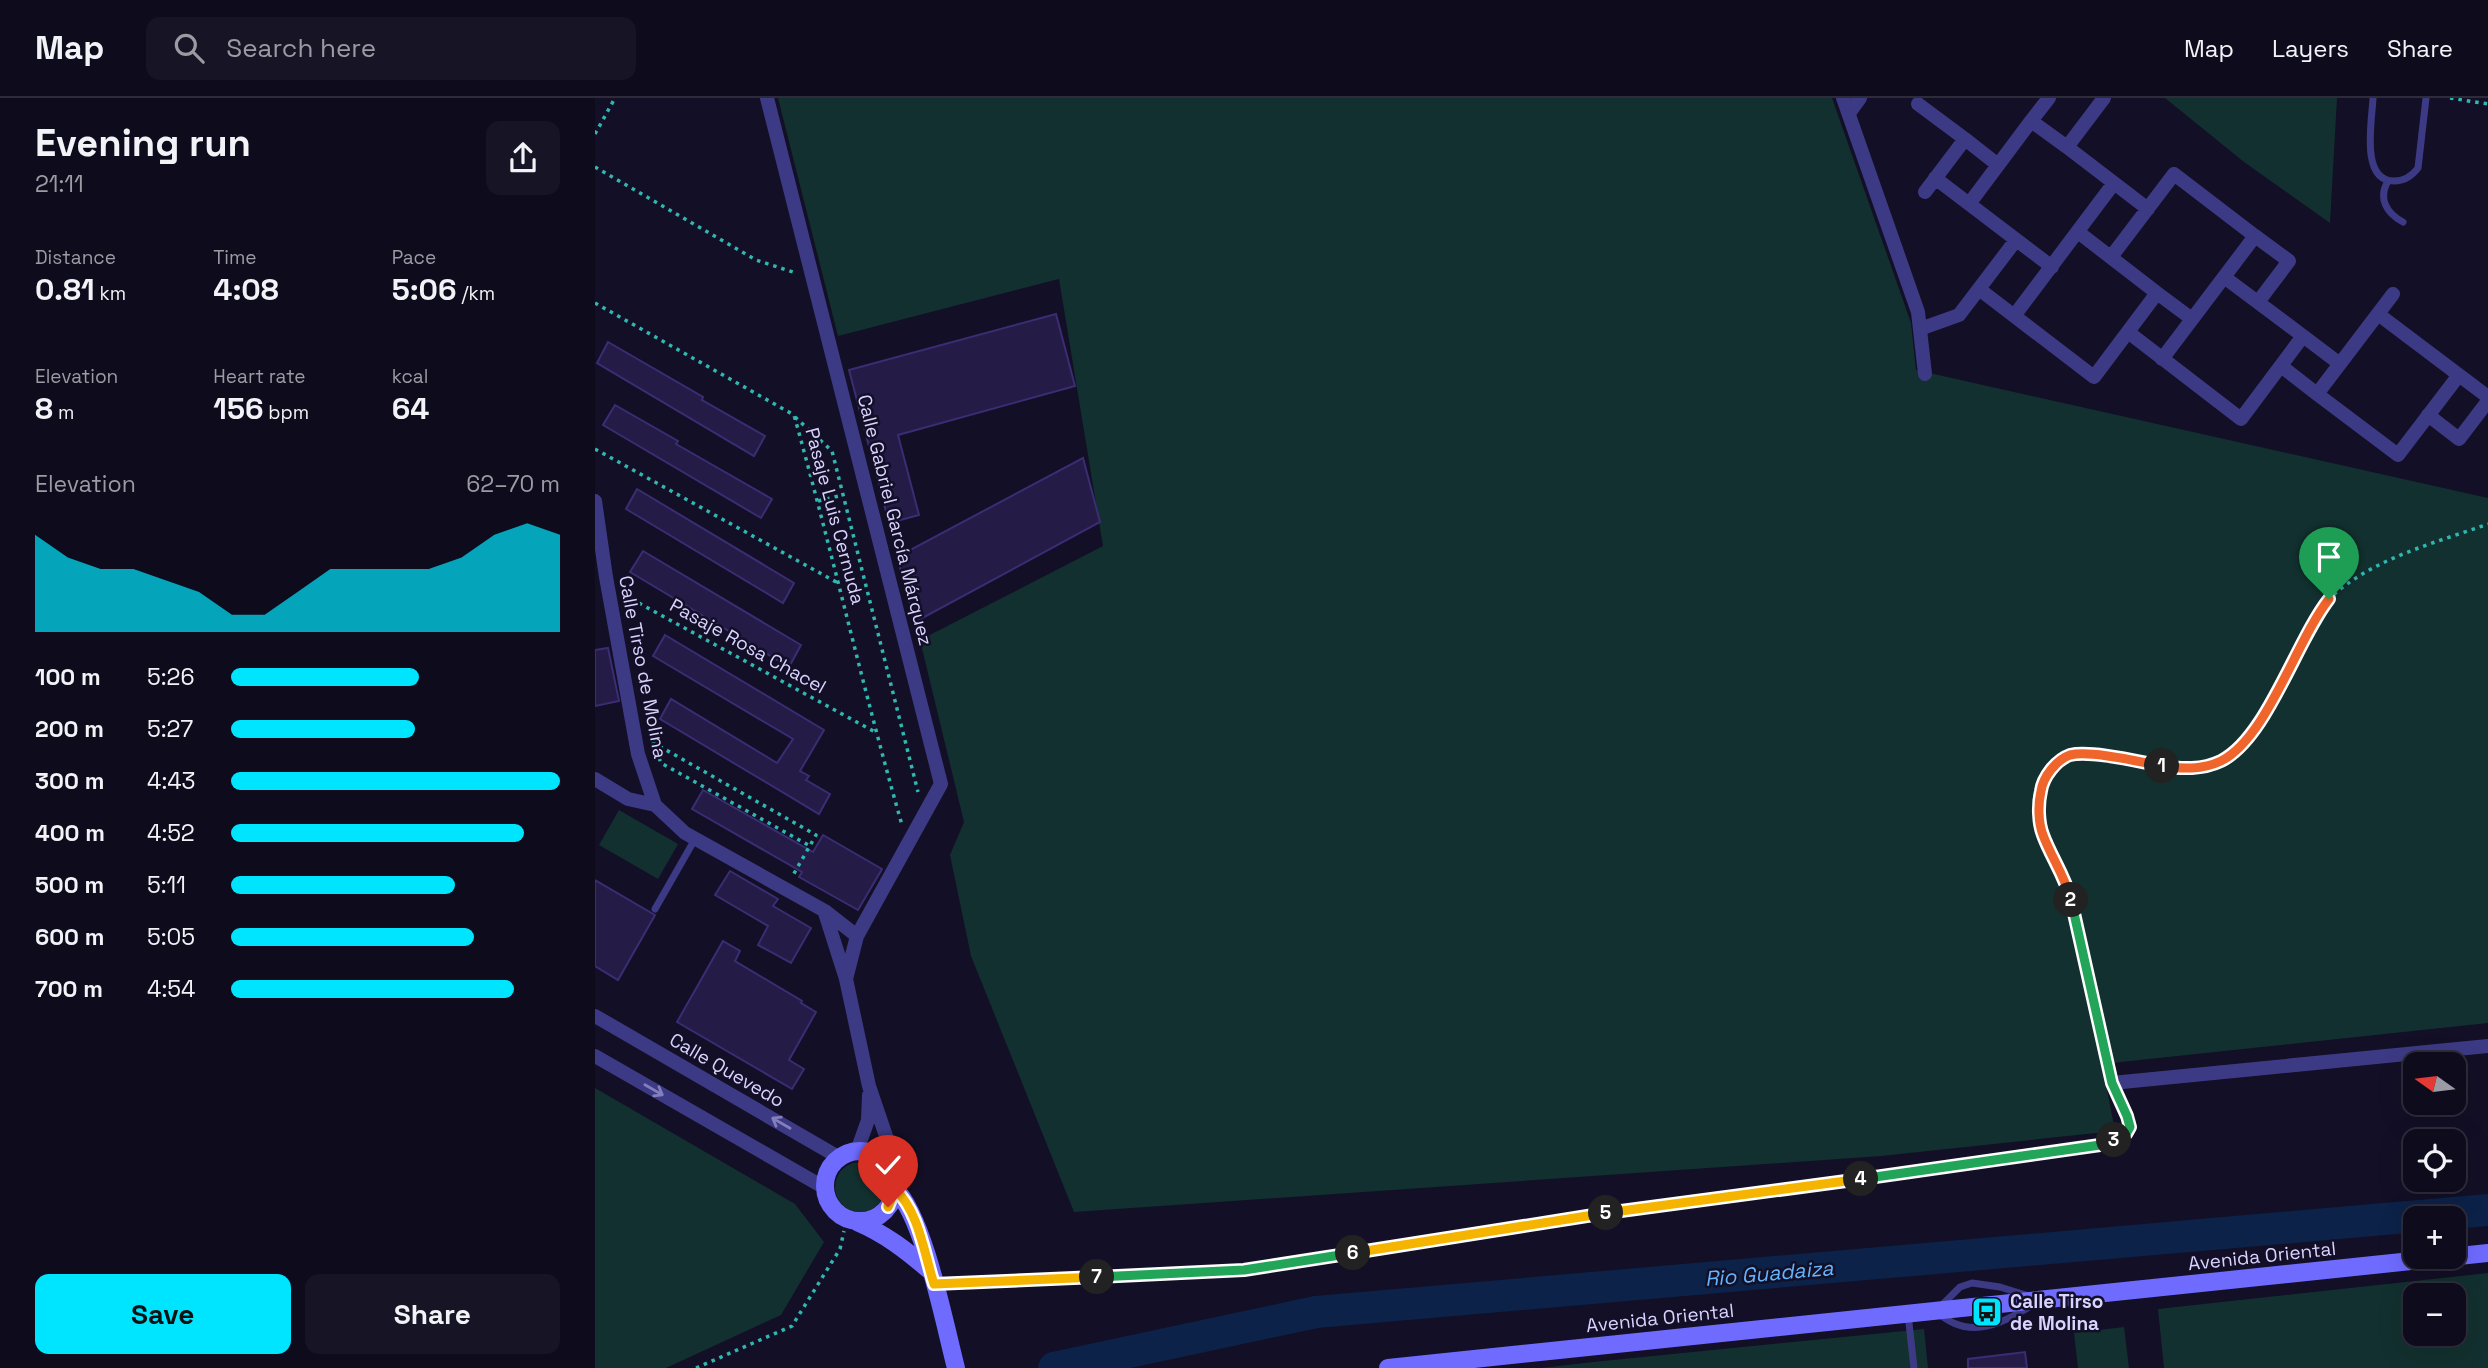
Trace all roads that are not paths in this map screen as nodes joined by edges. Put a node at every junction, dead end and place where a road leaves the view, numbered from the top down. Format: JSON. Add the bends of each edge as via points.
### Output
{"nodes":[{"id":1,"x":767,"y":98,"type":"edge"},
{"id":2,"x":1843,"y":98,"type":"edge"},
{"id":3,"x":1860,"y":98,"type":"edge"},
{"id":4,"x":2049,"y":98,"type":"edge"},
{"id":5,"x":2373,"y":98,"type":"edge"},
{"id":6,"x":2426,"y":98,"type":"edge"},
{"id":7,"x":1917,"y":100,"type":"edge"},
{"id":8,"x":2096,"y":101,"type":"edge"},
{"id":9,"x":1849,"y":113,"type":"junction"},
{"id":10,"x":2031,"y":121,"type":"junction"},
{"id":11,"x":1965,"y":139,"type":"junction"},
{"id":12,"x":2067,"y":147,"type":"junction"},
{"id":13,"x":1998,"y":165,"type":"junction"},
{"id":14,"x":1935,"y":178,"type":"junction"},
{"id":15,"x":2388,"y":181,"type":"junction"},
{"id":16,"x":2115,"y":184,"type":"junction"},
{"id":17,"x":1925,"y":192,"type":"dead end"},
{"id":18,"x":1969,"y":204,"type":"junction"},
{"id":19,"x":2148,"y":209,"type":"junction"},
{"id":20,"x":2403,"y":222,"type":"dead end"},
{"id":21,"x":2078,"y":232,"type":"junction"},
{"id":22,"x":2255,"y":236,"type":"junction"},
{"id":23,"x":2017,"y":240,"type":"junction"},
{"id":24,"x":2111,"y":257,"type":"junction"},
{"id":25,"x":2052,"y":267,"type":"junction"},
{"id":26,"x":2224,"y":276,"type":"junction"},
{"id":27,"x":1979,"y":289,"type":"junction"},
{"id":28,"x":2157,"y":293,"type":"junction"},
{"id":29,"x":2393,"y":294,"type":"dead end"},
{"id":30,"x":2258,"y":302,"type":"junction"},
{"id":31,"x":2378,"y":314,"type":"junction"},
{"id":32,"x":2014,"y":316,"type":"junction"},
{"id":33,"x":2192,"y":319,"type":"junction"},
{"id":34,"x":1920,"y":329,"type":"junction"},
{"id":35,"x":2128,"y":332,"type":"junction"},
{"id":36,"x":2303,"y":336,"type":"junction"},
{"id":37,"x":2162,"y":359,"type":"junction"},
{"id":38,"x":2340,"y":364,"type":"junction"},
{"id":39,"x":2281,"y":366,"type":"junction"},
{"id":40,"x":1926,"y":374,"type":"dead end"},
{"id":41,"x":2459,"y":375,"type":"junction"},
{"id":42,"x":2318,"y":394,"type":"junction"},
{"id":43,"x":2488,"y":399,"type":"edge"},
{"id":44,"x":2428,"y":415,"type":"junction"},
{"id":45,"x":595,"y":501,"type":"edge"},
{"id":46,"x":603,"y":577,"type":"edge"},
{"id":47,"x":595,"y":779,"type":"edge"},
{"id":48,"x":655,"y":804,"type":"junction"},
{"id":49,"x":695,"y":839,"type":"junction"},
{"id":50,"x":655,"y":909,"type":"dead end"},
{"id":51,"x":825,"y":911,"type":"junction"},
{"id":52,"x":857,"y":936,"type":"junction"},
{"id":53,"x":846,"y":979,"type":"junction"},
{"id":54,"x":595,"y":1016,"type":"edge"},
{"id":55,"x":2488,"y":1045,"type":"edge"},
{"id":56,"x":595,"y":1056,"type":"edge"},
{"id":57,"x":2112,"y":1083,"type":"road end"},
{"id":58,"x":869,"y":1086,"type":"junction"},
{"id":59,"x":857,"y":1151,"type":"junction"},
{"id":60,"x":839,"y":1158,"type":"junction"},
{"id":61,"x":891,"y":1169,"type":"junction"},
{"id":62,"x":825,"y":1188,"type":"junction"},
{"id":63,"x":895,"y":1189,"type":"junction"},
{"id":64,"x":850,"y":1219,"type":"junction"},
{"id":65,"x":2488,"y":1253,"type":"edge"},
{"id":66,"x":932,"y":1277,"type":"junction"},
{"id":67,"x":1908,"y":1314,"type":"junction"},
{"id":68,"x":1459,"y":1364,"type":"edge"},
{"id":69,"x":956,"y":1368,"type":"edge"},
{"id":70,"x":1388,"y":1368,"type":"edge"},
{"id":71,"x":1913,"y":1368,"type":"edge"}],
"edges":[{"from":1,"to":52,"type":"street","name":"Calle Gabriel García Márquez","via":[[941,784]]},
{"from":2,"to":9,"type":"street"},
{"from":3,"to":9,"type":"street"},
{"from":4,"to":10,"type":"street"},
{"from":5,"to":15,"type":"lane","via":[[2371,163]]},
{"from":6,"to":15,"type":"lane","via":[[2418,168],[2405,180]]},
{"from":7,"to":11,"type":"street"},
{"from":8,"to":12,"type":"street"},
{"from":9,"to":34,"type":"street","via":[[1919,312]]},
{"from":10,"to":12,"type":"street"},
{"from":10,"to":13,"type":"street"},
{"from":11,"to":13,"type":"street"},
{"from":11,"to":14,"type":"street"},
{"from":12,"to":16,"type":"street"},
{"from":13,"to":18,"type":"street"},
{"from":14,"to":17,"type":"street"},
{"from":14,"to":18,"type":"street"},
{"from":15,"to":20,"type":"lane","via":[[2384,202]]},
{"from":16,"to":19,"type":"street"},
{"from":16,"to":21,"type":"street"},
{"from":18,"to":23,"type":"street"},
{"from":19,"to":22,"type":"street","via":[[2173,174]]},
{"from":19,"to":24,"type":"street"},
{"from":21,"to":24,"type":"street"},
{"from":21,"to":25,"type":"street"},
{"from":22,"to":26,"type":"street"},
{"from":22,"to":30,"type":"street","via":[[2289,261]]},
{"from":23,"to":25,"type":"street"},
{"from":23,"to":27,"type":"street"},
{"from":24,"to":28,"type":"street"},
{"from":25,"to":32,"type":"street"},
{"from":26,"to":30,"type":"street"},
{"from":26,"to":33,"type":"street"},
{"from":27,"to":32,"type":"street"},
{"from":27,"to":34,"type":"street","via":[[1959,315]]},
{"from":28,"to":33,"type":"street"},
{"from":28,"to":35,"type":"street"},
{"from":29,"to":31,"type":"street"},
{"from":30,"to":36,"type":"street"},
{"from":31,"to":38,"type":"street"},
{"from":31,"to":41,"type":"street"},
{"from":32,"to":35,"type":"street","via":[[2094,377]]},
{"from":33,"to":37,"type":"street"},
{"from":34,"to":40,"type":"street"},
{"from":35,"to":37,"type":"street"},
{"from":36,"to":38,"type":"street"},
{"from":36,"to":39,"type":"street"},
{"from":37,"to":39,"type":"street","via":[[2241,419]]},
{"from":38,"to":42,"type":"street"},
{"from":39,"to":42,"type":"street"},
{"from":41,"to":43,"type":"street"},
{"from":41,"to":44,"type":"street"},
{"from":42,"to":44,"type":"street","via":[[2398,455]]},
{"from":43,"to":44,"type":"street","via":[[2459,439]]},
{"from":45,"to":46,"type":"street","name":"Calle Tirso de Molina"},
{"from":46,"to":48,"type":"street","name":"Calle Tirso de Molina","via":[[638,754]]},
{"from":47,"to":48,"type":"street","via":[[628,799]]},
{"from":48,"to":49,"type":"street","name":"Calle Tirso de Molina"},
{"from":49,"to":50,"type":"lane"},
{"from":49,"to":51,"type":"street","name":"Calle Tirso de Molina"},
{"from":51,"to":52,"type":"street","name":"Calle Tirso de Molina"},
{"from":51,"to":53,"type":"street"},
{"from":52,"to":53,"type":"street","name":"Calle Gabriel García Márquez"},
{"from":53,"to":58,"type":"street"},
{"from":60,"to":54,"type":"street","name":"Calle Quevedo","one_way":true},
{"from":55,"to":57,"type":"street"},
{"from":56,"to":62,"type":"street","one_way":true},
{"from":58,"to":59,"type":"street","via":[[868,1119]]},
{"from":58,"to":61,"type":"street","via":[[888,1142]]},
{"from":59,"to":60,"type":"street"},
{"from":59,"to":61,"type":"street","via":[[877,1155]]},
{"from":60,"to":62,"type":"street","via":[[829,1171]]},
{"from":61,"to":63,"type":"street"},
{"from":62,"to":64,"type":"street","via":[[830,1203]]},
{"from":63,"to":64,"type":"street","via":[[881,1214],[873,1219]]},
{"from":63,"to":66,"type":"street","via":[[905,1199]]},
{"from":64,"to":66,"type":"street","via":[[904,1248]]},
{"from":65,"to":67,"type":"street","name":"Avenida Oriental"},
{"from":66,"to":69,"type":"street"},
{"from":67,"to":68,"type":"street","name":"Avenida Oriental"},
{"from":67,"to":71,"type":"lane"},
{"from":68,"to":70,"type":"street","name":"Avenida Oriental"}]}
